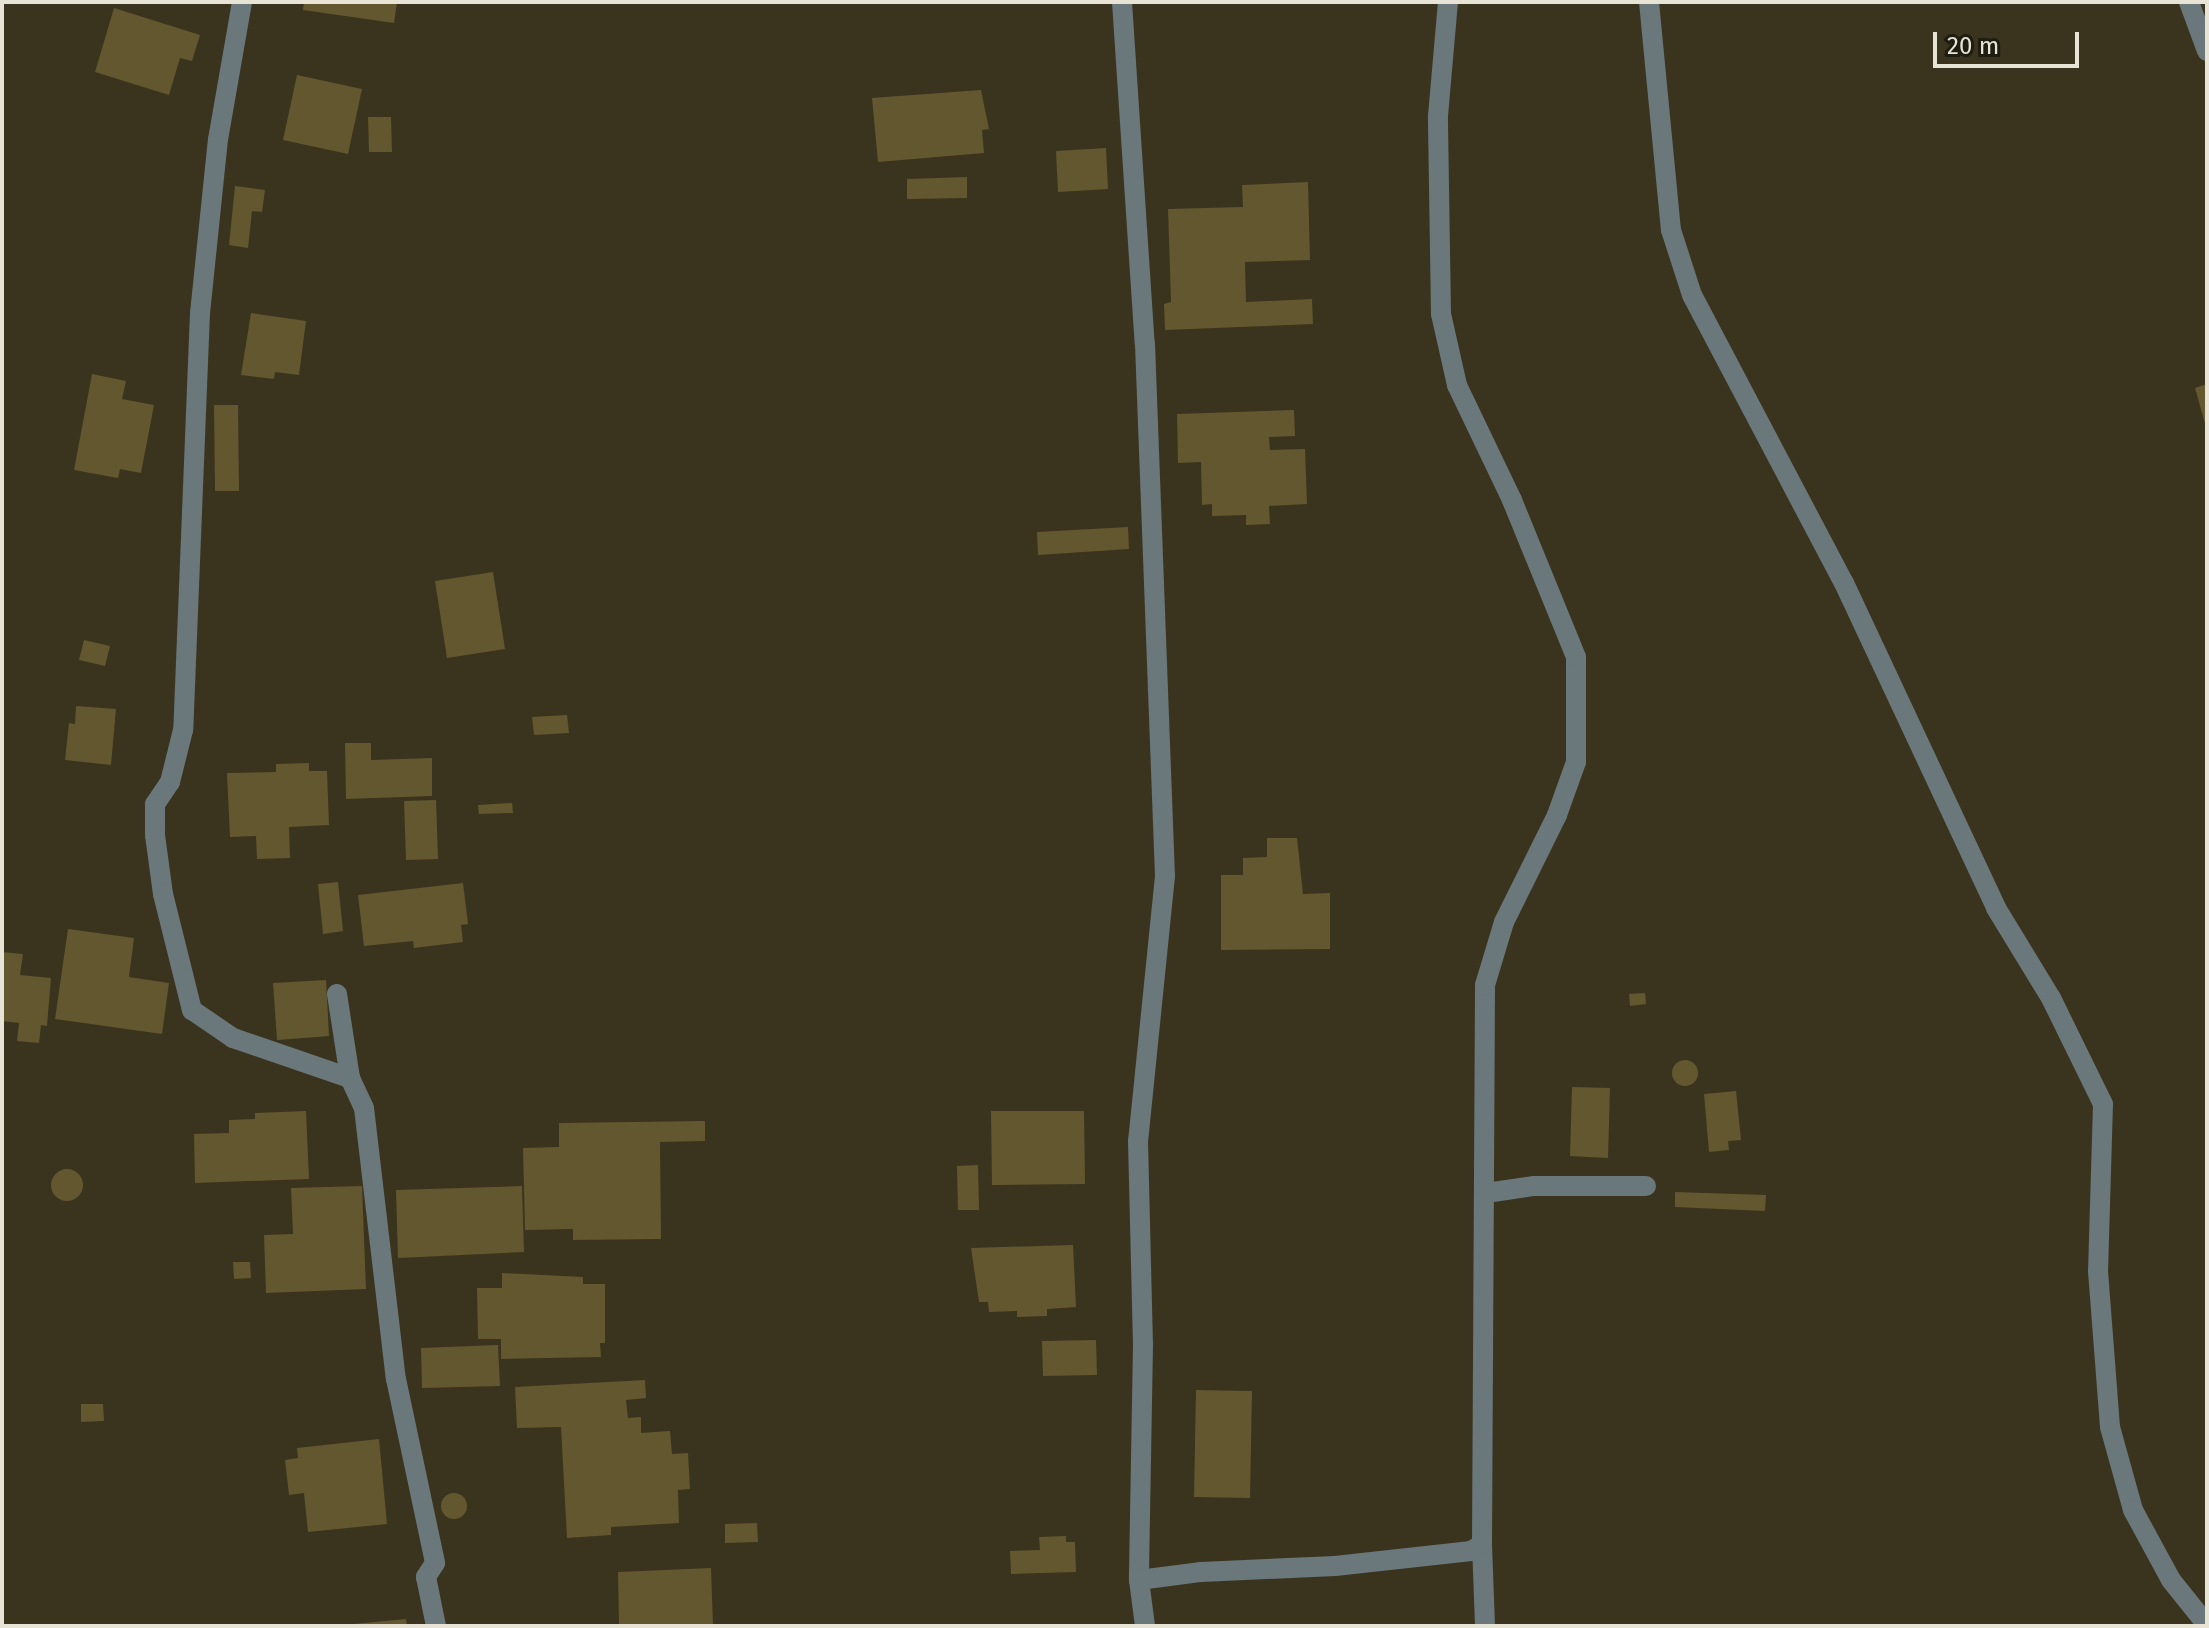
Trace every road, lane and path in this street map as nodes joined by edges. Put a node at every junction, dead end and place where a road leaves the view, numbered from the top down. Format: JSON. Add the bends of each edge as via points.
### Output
{"nodes":[{"id":1,"x":242,"y":2,"type":"edge"},
{"id":2,"x":1122,"y":2,"type":"edge"},
{"id":3,"x":1448,"y":2,"type":"edge"},
{"id":4,"x":1649,"y":2,"type":"edge"},
{"id":5,"x":2189,"y":2,"type":"edge"},
{"id":6,"x":2207,"y":51,"type":"edge"},
{"id":7,"x":337,"y":994,"type":"dead end"},
{"id":8,"x":350,"y":1078,"type":"junction"},
{"id":9,"x":1646,"y":1186,"type":"dead end"},
{"id":10,"x":1486,"y":1193,"type":"junction"},
{"id":11,"x":1482,"y":1544,"type":"junction"},
{"id":12,"x":1139,"y":1580,"type":"junction"},
{"id":13,"x":2207,"y":1625,"type":"edge"},
{"id":14,"x":436,"y":1626,"type":"edge"},
{"id":15,"x":1145,"y":1626,"type":"edge"},
{"id":16,"x":1485,"y":1626,"type":"edge"}],
"edges":[{"from":1,"to":8,"type":"street","via":[[218,139],[200,313],[183,730],[170,782],[155,804],[155,835],[163,894],[192,1010],[233,1038]]},
{"from":2,"to":12,"type":"street","via":[[1146,359],[1165,876],[1138,1141],[1143,1344]]},
{"from":3,"to":10,"type":"street","via":[[1438,116],[1441,314],[1457,385],[1512,500],[1576,657],[1576,762],[1557,815],[1504,922],[1485,985]]},
{"from":4,"to":13,"type":"street","via":[[1671,230],[1692,295],[1844,583],[1996,908],[2051,998],[2103,1104],[2098,1271],[2110,1427],[2133,1510],[2171,1580]]},
{"from":5,"to":6,"type":"street"},
{"from":7,"to":8,"type":"street"},
{"from":8,"to":14,"type":"street","via":[[364,1108],[373,1157],[396,1379],[435,1563],[426,1577]]},
{"from":9,"to":10,"type":"street","via":[[1534,1186]]},
{"from":10,"to":11,"type":"street"},
{"from":11,"to":12,"type":"street","via":[[1471,1551],[1438,1555]]},
{"from":11,"to":16,"type":"street"},
{"from":12,"to":15,"type":"street"}]}
